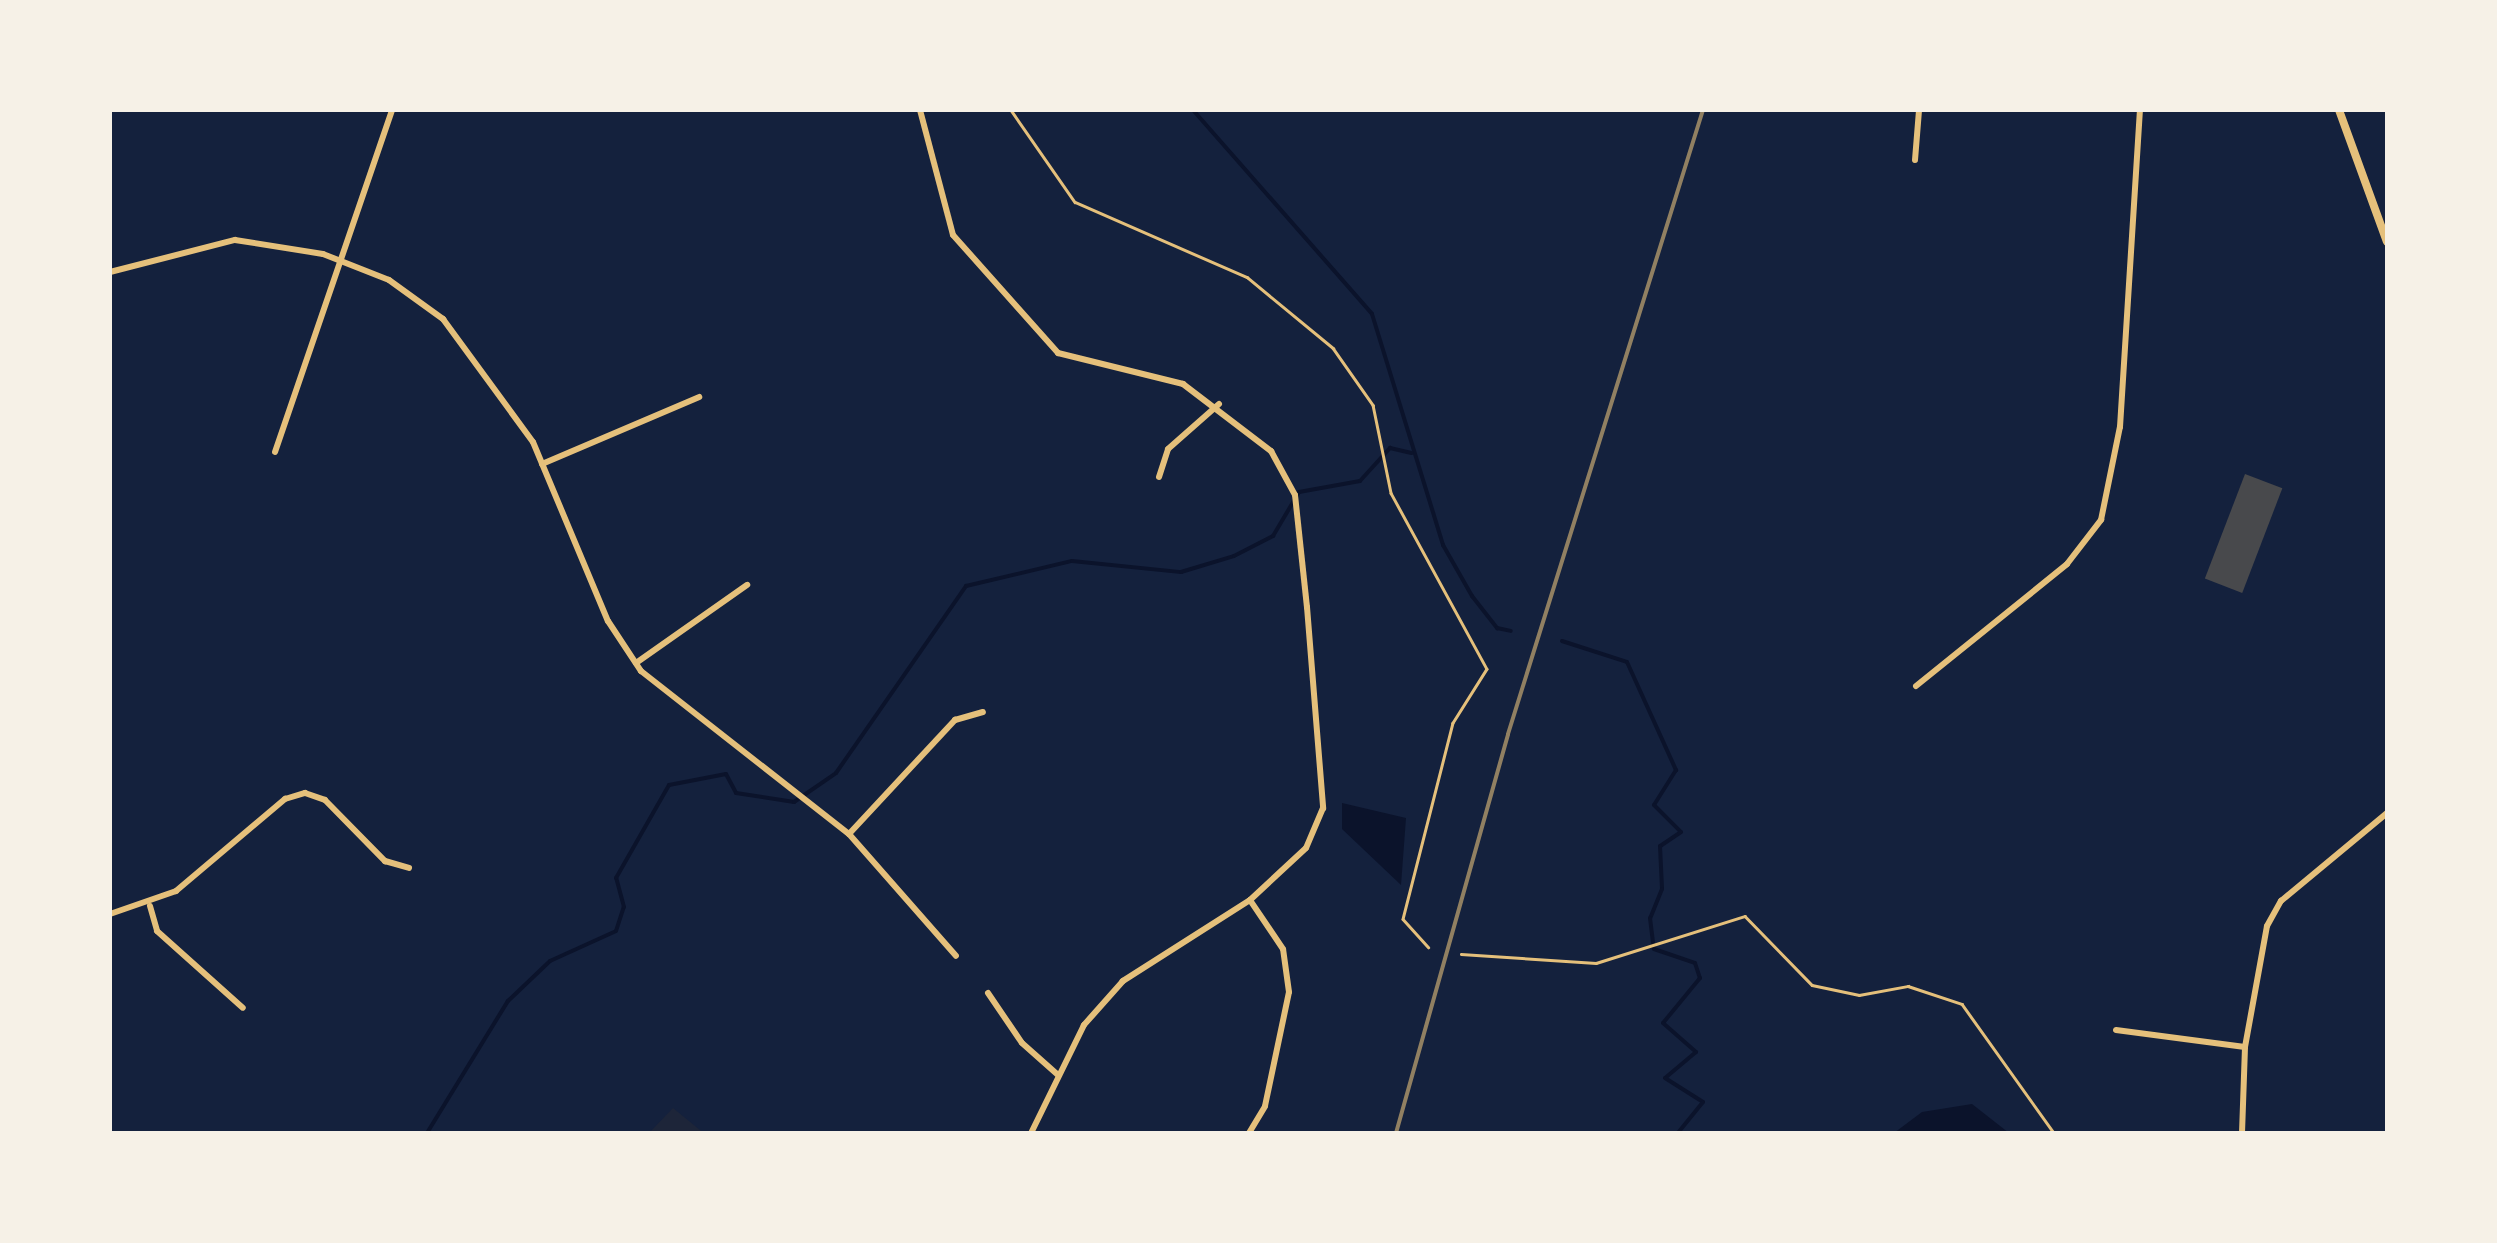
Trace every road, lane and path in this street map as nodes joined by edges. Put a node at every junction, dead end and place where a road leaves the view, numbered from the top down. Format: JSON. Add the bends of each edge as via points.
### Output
{"nodes":[{"id":1,"x":392,"y":110,"type":"edge"},
{"id":2,"x":920,"y":110,"type":"edge"},
{"id":3,"x":1011,"y":110,"type":"edge"},
{"id":4,"x":1919,"y":110,"type":"edge"},
{"id":5,"x":2140,"y":110,"type":"edge"},
{"id":6,"x":2338,"y":110,"type":"edge"},
{"id":7,"x":1915,"y":160,"type":"dead end"},
{"id":8,"x":2387,"y":242,"type":"edge"},
{"id":9,"x":338,"y":260,"type":"junction"},
{"id":10,"x":110,"y":272,"type":"edge"},
{"id":11,"x":699,"y":397,"type":"dead end"},
{"id":12,"x":1219,"y":404,"type":"junction"},
{"id":13,"x":275,"y":452,"type":"dead end"},
{"id":14,"x":542,"y":464,"type":"junction"},
{"id":15,"x":1159,"y":477,"type":"dead end"},
{"id":16,"x":747,"y":585,"type":"dead end"},
{"id":17,"x":636,"y":663,"type":"junction"},
{"id":18,"x":1916,"y":686,"type":"dead end"},
{"id":19,"x":983,"y":712,"type":"dead end"},
{"id":20,"x":2386,"y":817,"type":"edge"},
{"id":21,"x":849,"y":834,"type":"junction"},
{"id":22,"x":409,"y":868,"type":"dead end"},
{"id":23,"x":1250,"y":900,"type":"junction"},
{"id":24,"x":150,"y":906,"type":"junction"},
{"id":25,"x":110,"y":914,"type":"edge"},
{"id":26,"x":1428,"y":947,"type":"dead end"},
{"id":27,"x":1461,"y":954,"type":"dead end"},
{"id":28,"x":956,"y":956,"type":"dead end"},
{"id":29,"x":988,"y":993,"type":"dead end"},
{"id":30,"x":243,"y":1008,"type":"dead end"},
{"id":31,"x":2116,"y":1030,"type":"dead end"},
{"id":32,"x":2245,"y":1047,"type":"junction"},
{"id":33,"x":1057,"y":1074,"type":"junction"},
{"id":34,"x":1031,"y":1133,"type":"edge"},
{"id":35,"x":1250,"y":1133,"type":"edge"},
{"id":36,"x":2054,"y":1133,"type":"edge"},
{"id":37,"x":2242,"y":1133,"type":"edge"}],
"edges":[{"from":1,"to":9,"type":"street"},
{"from":2,"to":12,"type":"street","via":[[953,235],[1058,353],[1182,384]]},
{"from":3,"to":26,"type":"path","via":[[1075,202],[1248,277],[1358,376],[1400,512],[1487,668],[1453,723],[1403,919]]},
{"from":4,"to":7,"type":"street"},
{"from":5,"to":18,"type":"street","via":[[2120,427],[2100,520],[2067,564]]},
{"from":6,"to":8,"type":"street"},
{"from":9,"to":10,"type":"street","via":[[234,240]]},
{"from":9,"to":13,"type":"street"},
{"from":9,"to":14,"type":"street","via":[[389,280],[443,319]]},
{"from":11,"to":14,"type":"street"},
{"from":12,"to":15,"type":"street","via":[[1168,449]]},
{"from":12,"to":23,"type":"street","via":[[1271,451],[1295,495],[1320,740],[1323,808],[1306,848]]},
{"from":14,"to":17,"type":"street","via":[[608,621]]},
{"from":16,"to":17,"type":"street"},
{"from":17,"to":21,"type":"street","via":[[684,712]]},
{"from":19,"to":21,"type":"street","via":[[955,720]]},
{"from":20,"to":32,"type":"street","via":[[2281,901],[2255,972]]},
{"from":21,"to":28,"type":"street"},
{"from":22,"to":24,"type":"street","via":[[384,861],[325,800],[304,793]]},
{"from":23,"to":33,"type":"street","via":[[1123,981]]},
{"from":23,"to":35,"type":"street","via":[[1283,949],[1289,992],[1265,1106]]},
{"from":24,"to":25,"type":"street"},
{"from":24,"to":30,"type":"street","via":[[157,931]]},
{"from":27,"to":36,"type":"path","via":[[1596,963],[1745,916],[1812,985],[1859,995],[1908,986],[1962,1004]]},
{"from":29,"to":33,"type":"street","via":[[1022,1044]]},
{"from":31,"to":32,"type":"street"},
{"from":32,"to":37,"type":"street"},
{"from":33,"to":34,"type":"street"}]}
